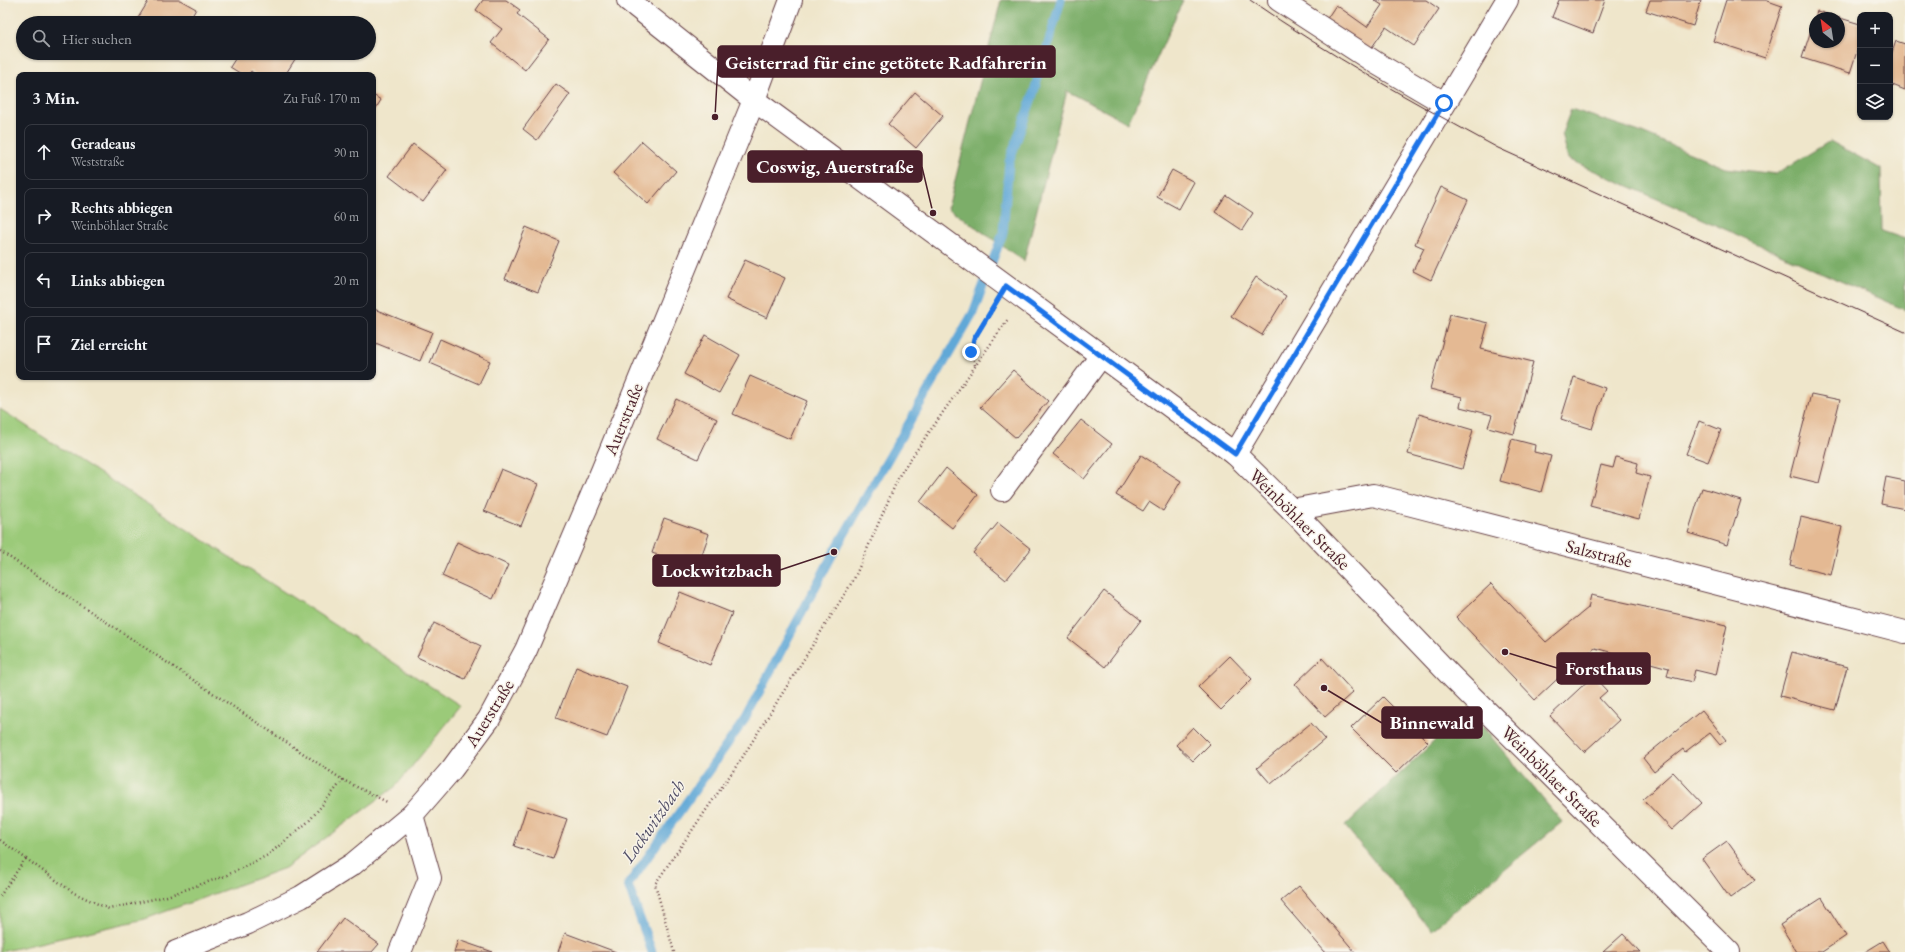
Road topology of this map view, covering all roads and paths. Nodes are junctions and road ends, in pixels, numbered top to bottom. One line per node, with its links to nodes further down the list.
1 (628, 0): 5 (street, Weinböhlaer Straße)
2 (791, 0): 5 (street, Auerstraße)
3 (1279, 0): 6 (street)
4 (1507, 0): 6 (street)
5 (754, 100): 7 (street, Weinböhlaer Straße); 16 (street, Auerstraße)
6 (1444, 103): 10 (street)
7 (1014, 292): 8 (street, Weinböhlaer Straße); 9 (path); 9 (path)
8 (1101, 356): 10 (street, Weinböhlaer Straße); 11 (street)
9 (975, 365): 22 (path)
10 (1235, 454): 12 (street, Weinböhlaer Straße)
11 (1002, 490)
12 (1292, 510): 14 (street, Salzstraße); 23 (street, Weinböhlaer Straße)
13 (0, 551): 15 (path)
14 (1905, 632)
15 (343, 780): 16 (path); 18 (path)
16 (412, 815): 20 (street, Auerstraße); 21 (street)
17 (0, 840): 18 (path)
18 (26, 858): 19 (path)
19 (0, 896)
20 (176, 952)
21 (400, 952)
22 (674, 952)
23 (1729, 952)

